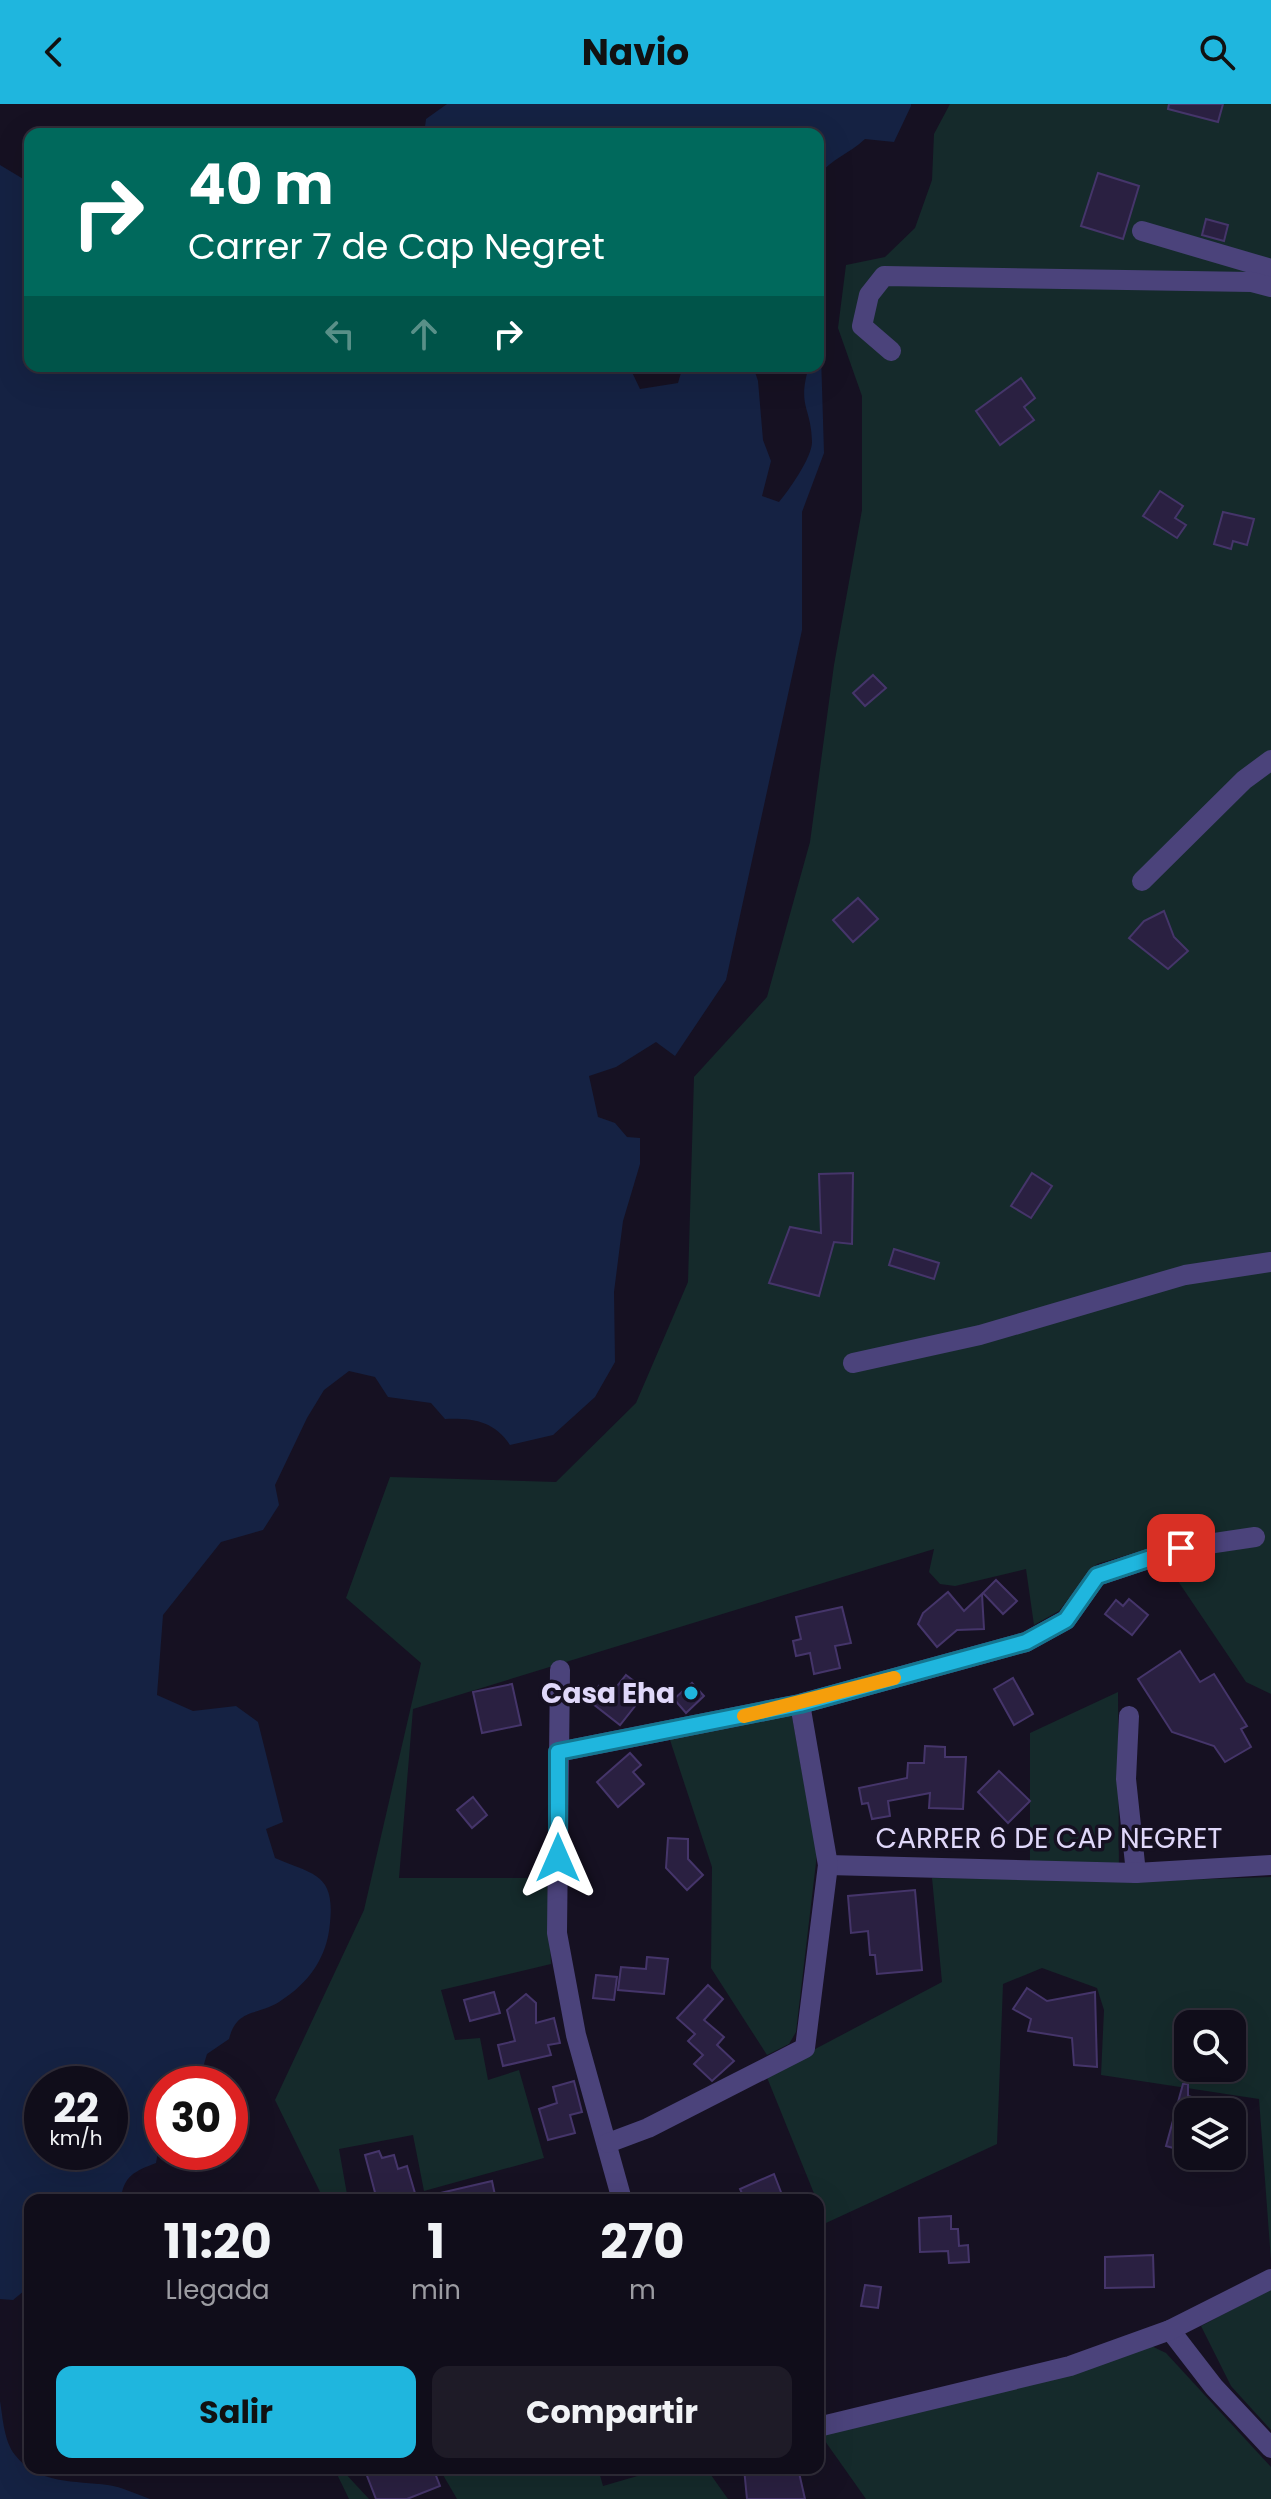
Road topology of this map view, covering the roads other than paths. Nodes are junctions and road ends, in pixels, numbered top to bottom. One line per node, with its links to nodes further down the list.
1 (1142, 231): 2 (street)
2 (1271, 269)
3 (1271, 287): 4 (street)
4 (891, 351)
5 (1271, 760): 6 (street)
6 (1142, 881)
7 (1271, 1262): 8 (street)
8 (853, 1363)
9 (1255, 1537): 11 (street)
10 (560, 1670): 13 (street)
11 (800, 1704): 13 (street); 14 (street)
12 (1129, 1716): 16 (street)
13 (558, 1752): 17 (street)
14 (828, 1865): 16 (street, CARRER 6 DE CAP NEGRET); 17 (street)
15 (1271, 1865): 16 (street, CARRER 6 DE CAP NEGRET)
16 (1136, 1873)
17 (608, 2143): 18 (street)
18 (621, 2194)
19 (1271, 2279): 20 (street)
20 (1170, 2330): 21 (street); 22 (street)
21 (824, 2426)
22 (1271, 2448)

